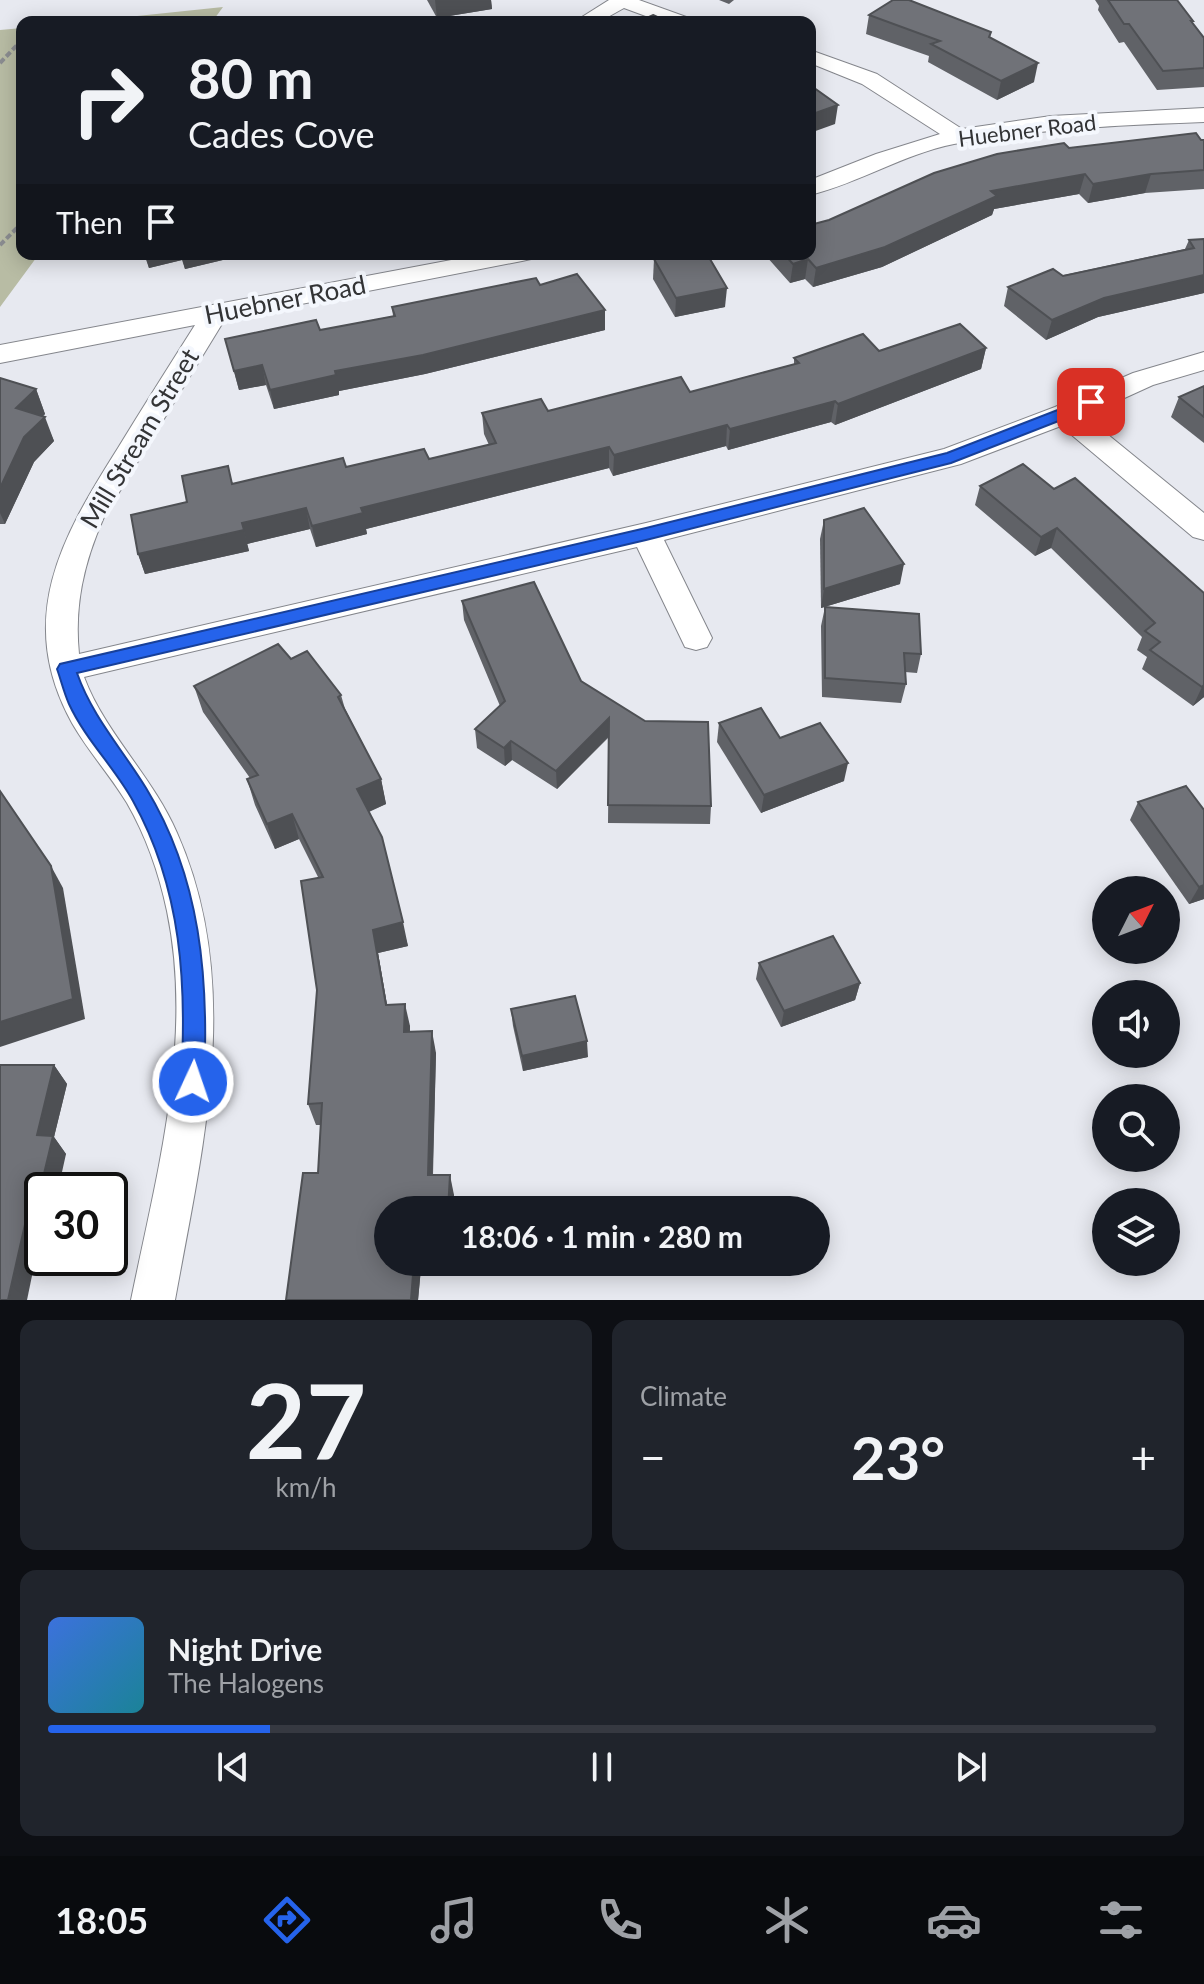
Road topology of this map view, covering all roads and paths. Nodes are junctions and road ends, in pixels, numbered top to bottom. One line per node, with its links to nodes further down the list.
1 (621, 0): 2 (street); 3 (street)
2 (594, 16)
3 (665, 16)
4 (16, 46): 6 (path)
5 (816, 58): 8 (street)
6 (0, 63)
7 (1204, 115): 8 (street, Huebner Road)
8 (959, 137): 9 (street, Huebner Road)
9 (816, 186)
10 (16, 229): 11 (path)
11 (0, 245)
12 (490, 260): 13 (street, Huebner Road)
13 (216, 312): 14 (street, Huebner Road); 20 (street, Mill Stream Street)
14 (0, 354)
15 (1204, 361): 16 (street)
16 (1065, 414): 17 (street); 18 (street)
17 (1204, 529)
18 (646, 534): 19 (street); 20 (street)
19 (696, 638)
20 (66, 669): 21 (street, Mill Stream Street)
21 (153, 1300)

